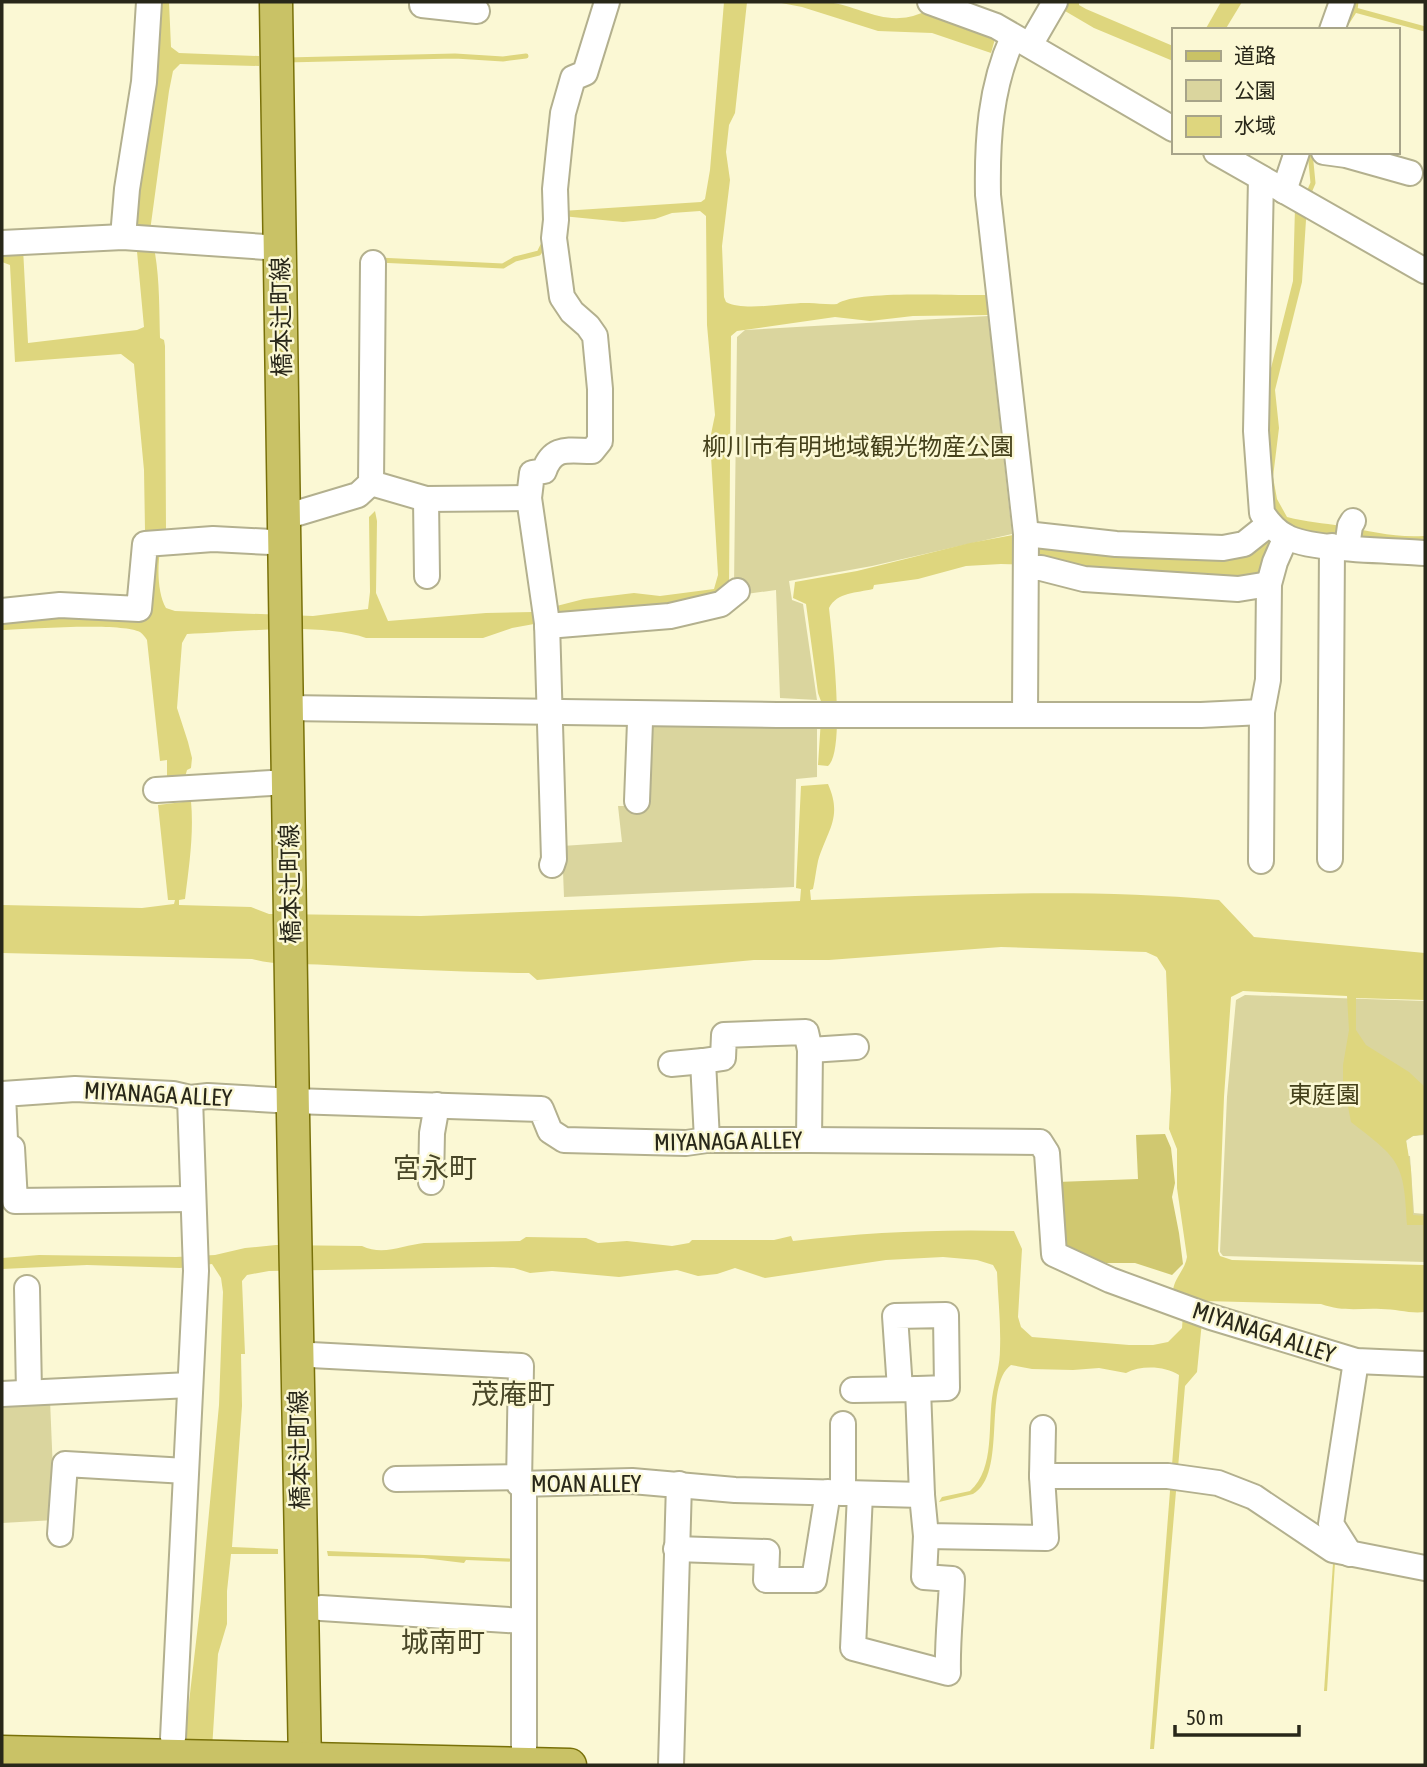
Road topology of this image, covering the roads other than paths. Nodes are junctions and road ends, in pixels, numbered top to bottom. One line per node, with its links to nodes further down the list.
1 (149, 2): 18 (street)
2 (276, 2): 20 (main road, 橋本辻町線)
3 (422, 2): 8 (street)
4 (607, 2): 24 (street)
5 (930, 2): 10 (street)
6 (1055, 2): 10 (street)
7 (1342, 2): 9 (street)
8 (477, 11)
9 (1333, 28)
10 (1021, 41): 11 (street); 28 (street)
11 (1172, 128)
12 (1219, 154): 16 (street)
13 (1297, 154): 17 (street)
14 (1339, 154): 15 (street)
15 (1410, 173)
16 (1261, 178): 17 (street); 27 (street)
17 (1299, 199): 22 (street)
18 (137, 238): 19 (street); 20 (street)
19 (2, 243)
20 (280, 248): 38 (main road, 橋本辻町線)
21 (373, 263): 23 (street)
22 (1425, 271)
23 (371, 483): 25 (street); 26 (street)
24 (529, 498): 25 (street); 37 (street)
25 (426, 499): 33 (street)
26 (298, 513)
27 (1277, 531): 28 (street); 29 (street); 34 (street)
28 (1026, 534): 32 (street)
29 (1346, 537): 31 (street); 46 (street)
30 (271, 542): 36 (street)
31 (1425, 553)
32 (1027, 568): 34 (street); 41 (street)
33 (427, 576)
34 (1269, 584): 40 (street)
35 (737, 591): 37 (street)
36 (2, 611)
37 (546, 619): 39 (street)
38 (287, 708): 39 (street); 43 (main road, 橋本辻町線)
39 (549, 711): 41 (street); 48 (street)
40 (1262, 712): 41 (street); 47 (street)
41 (1025, 714)
42 (640, 722): 45 (street)
43 (288, 782): 44 (street); 55 (main road, 橋本辻町線)
44 (156, 790)
45 (637, 801)
46 (1330, 859)
47 (1261, 861)
48 (552, 865)
49 (856, 1047): 50 (street)
50 (810, 1051): 51 (street); 58 (street)
51 (703, 1061): 52 (street); 57 (street)
52 (671, 1065)
53 (2, 1094): 54 (street, MIYANAGA ALLEY); 59 (street, MIYANAGA ALLEY)
54 (190, 1098): 55 (street, MIYANAGA ALLEY); 61 (street)
55 (293, 1101): 56 (street, MIYANAGA ALLEY); 88 (main road, 橋本辻町線)
56 (437, 1105): 57 (street, MIYANAGA ALLEY); 60 (street)
57 (707, 1140): 58 (street, MIYANAGA ALLEY)
58 (809, 1140): 64 (street, MIYANAGA ALLEY)
59 (3, 1156): 61 (street, MIYANAGA ALLEY)
60 (431, 1182)
61 (193, 1199): 66 (street)
62 (27, 1288): 68 (street)
63 (311, 1355): 75 (street, MOAN ALLEY)
64 (1356, 1361): 65 (street, MIYANAGA ALLEY); 82 (street)
65 (1425, 1364)
66 (190, 1385): 68 (street); 72 (street)
67 (853, 1390): 78 (street)
68 (29, 1392): 69 (street)
69 (2, 1394)
70 (843, 1424): 77 (street)
71 (1043, 1428): 73 (street)
72 (186, 1471): 79 (street); 86 (street)
73 (1042, 1476): 80 (street); 82 (street)
74 (396, 1479): 75 (street)
75 (522, 1481): 76 (street, MOAN ALLEY); 85 (street)
76 (679, 1484): 77 (street, MOAN ALLEY); 81 (street)
77 (844, 1493): 78 (street, MOAN ALLEY); 80 (street); 81 (street)
78 (922, 1495): 80 (street)
79 (60, 1534)
80 (926, 1536)
81 (676, 1549): 91 (street)
82 (1350, 1553): 83 (street)
83 (1425, 1568)
84 (321, 1608): 85 (street)
85 (524, 1621): 89 (street)
86 (178, 1747): 87 (main road); 88 (main road)
87 (2, 1752)
88 (305, 1762): 89 (main road)
89 (524, 1765): 90 (main road)
90 (570, 1765)
91 (671, 1765)

